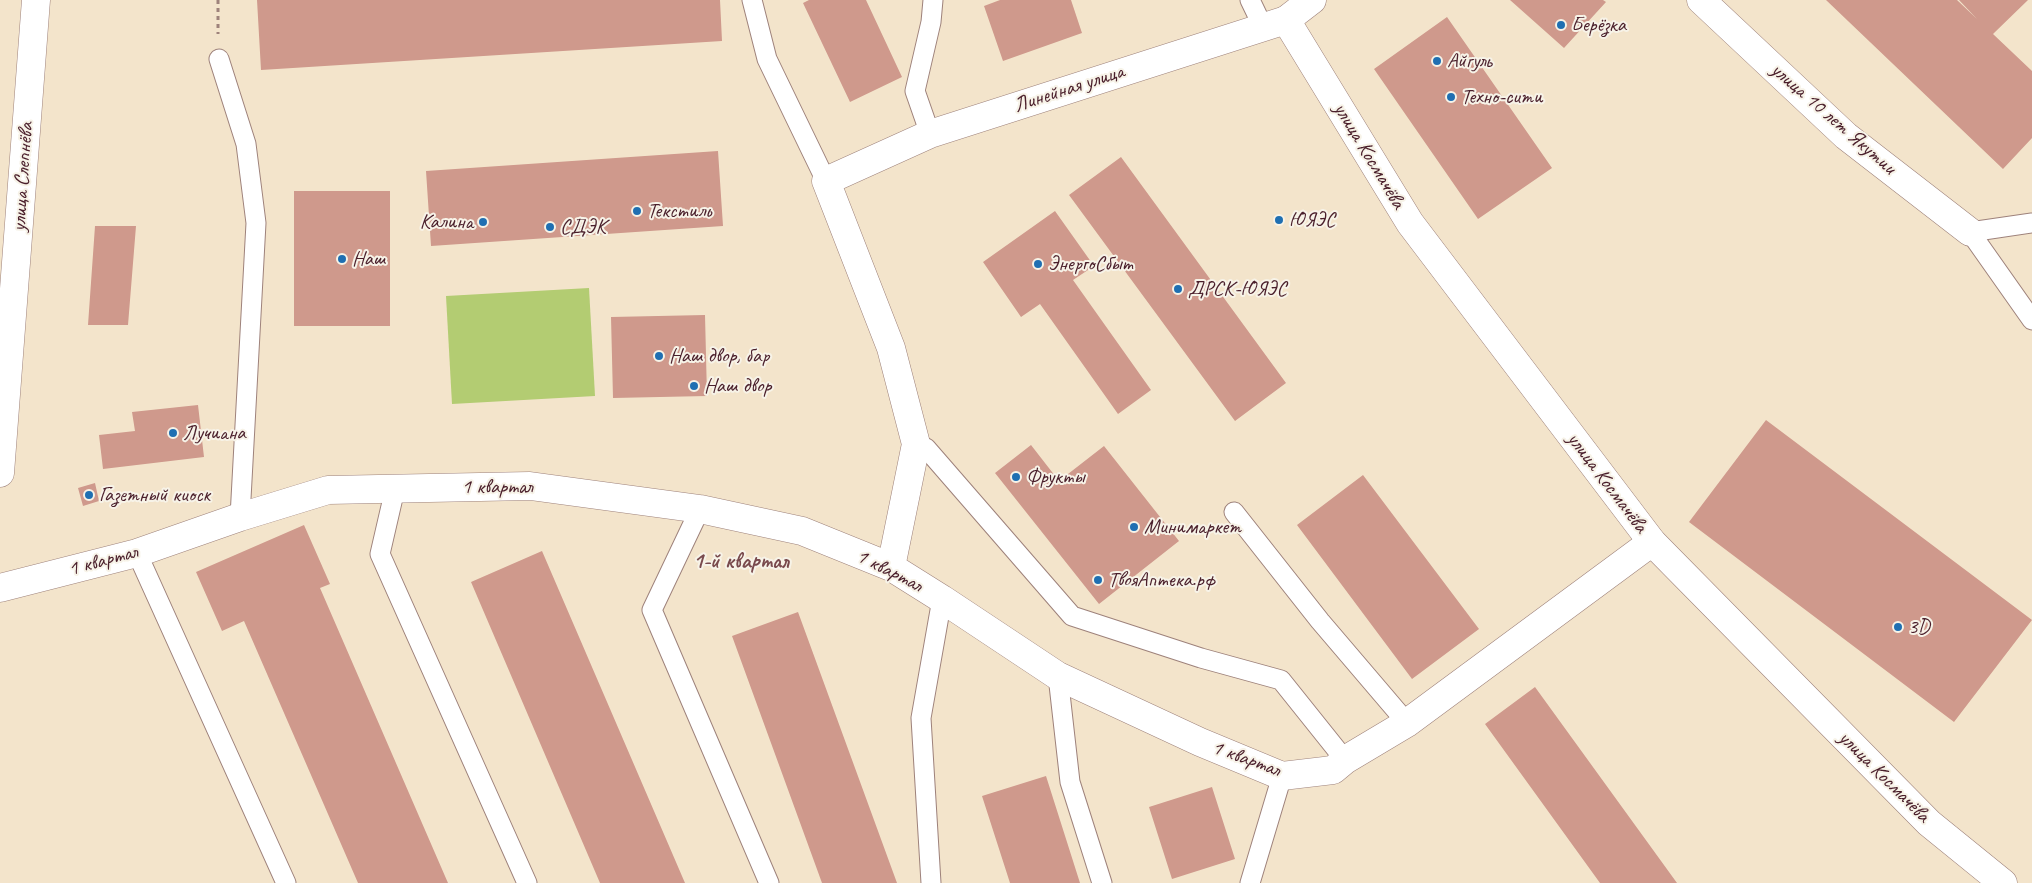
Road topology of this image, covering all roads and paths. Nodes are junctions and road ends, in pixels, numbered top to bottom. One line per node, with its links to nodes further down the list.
1 (36, 0): 16 (street, улица Слепнёва)
2 (218, 0): 9 (path)
3 (752, 0): 11 (lane)
4 (933, 0): 10 (lane)
5 (1250, 0): 8 (lane)
6 (1312, 0): 8 (street, Линейная улица)
7 (1702, 0): 13 (street, улица 10 лет Якутии)
8 (1275, 23): 10 (street, Линейная улица); 21 (street, улица Космачёва)
9 (219, 59): 20 (lane)
10 (930, 134): 11 (street, Линейная улица)
11 (826, 181): 15 (street)
12 (2032, 223): 13 (lane)
13 (1970, 232): 14 (lane)
14 (2032, 320)
15 (916, 444): 23 (street); 28 (lane)
16 (0, 473)
17 (395, 488): 18 (street, 1 квартал); 20 (street, 1 квартал); 31 (lane)
18 (700, 509): 23 (street, 1 квартал); 32 (lane)
19 (1234, 512): 27 (lane)
20 (240, 517): 22 (street, 1 квартал)
21 (1652, 542): 27 (street, 1 квартал); 36 (street, улица Космачёва)
22 (137, 553): 24 (street, 1 квартал); 30 (lane)
23 (891, 567): 25 (street, 1 квартал)
24 (0, 588)
25 (942, 599): 26 (street, 1 квартал); 33 (lane)
26 (1058, 676): 29 (street, 1 квартал); 34 (lane)
27 (1407, 723): 28 (street, 1 квартал)
28 (1345, 760): 29 (street, 1 квартал)
29 (1282, 776): 35 (lane)
30 (286, 883)
31 (527, 883)
32 (769, 883)
33 (931, 883)
34 (1102, 883)
35 (1250, 883)
36 (2003, 883)

